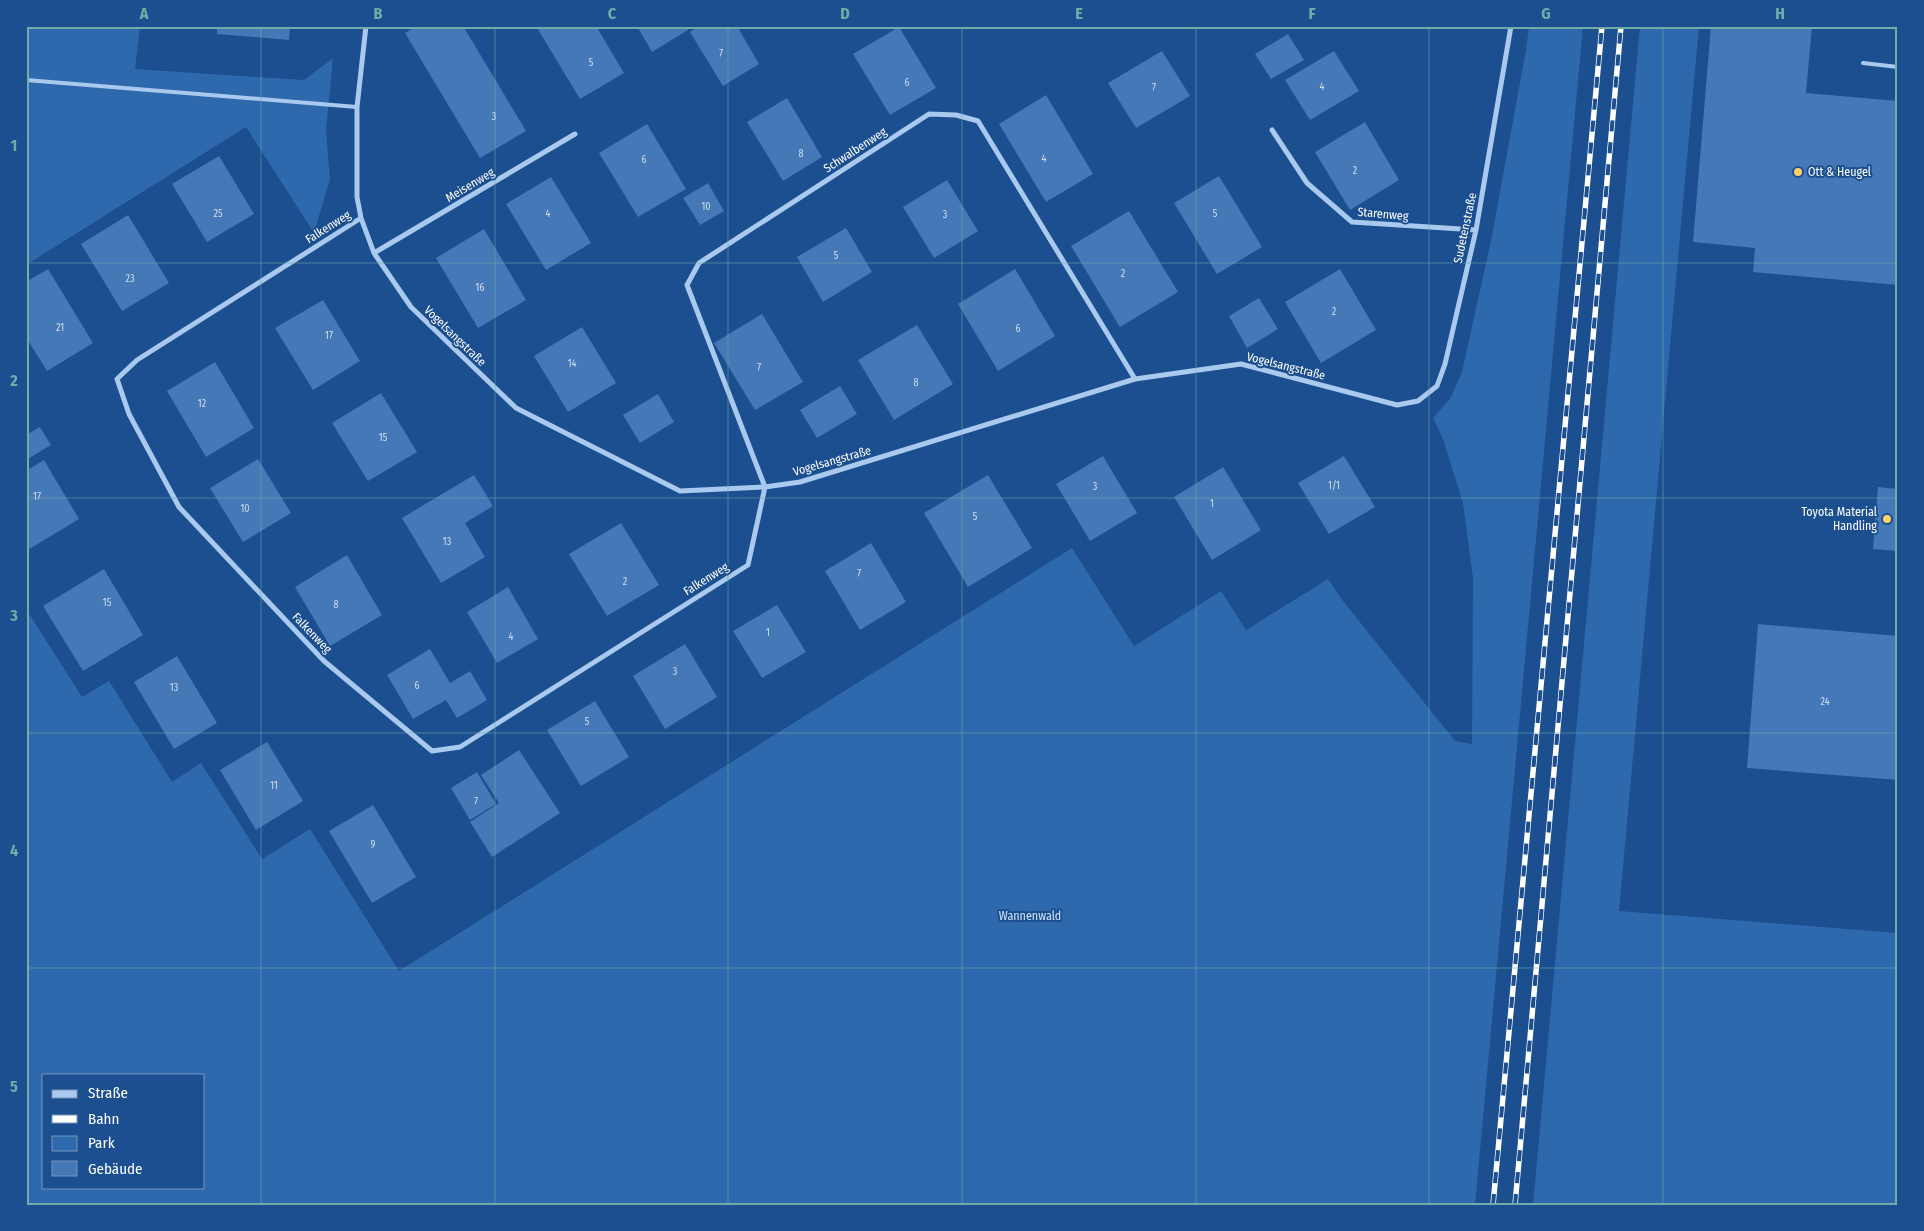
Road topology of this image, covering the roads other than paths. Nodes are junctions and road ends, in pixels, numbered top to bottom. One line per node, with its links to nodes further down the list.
1 (366, 26): 6 (street, Vogelsangstraße)
2 (1511, 26): 10 (street, Sudetenstraße)
3 (1863, 63): 4 (lane)
4 (1898, 67)
5 (26, 80): 6 (lane)
6 (357, 107): 9 (street, Vogelsangstraße)
7 (1272, 130): 10 (street, Starenweg)
8 (575, 134): 11 (street, Meisenweg)
9 (361, 218): 11 (street, Vogelsangstraße); 14 (street, Falkenweg)
10 (1476, 230): 13 (street, Sudetenstraße)
11 (374, 252): 14 (street, Vogelsangstraße)
12 (1135, 379): 13 (street, Vogelsangstraße); 14 (street, Vogelsangstraße); 14 (street, Schwalbenweg)
13 (1396, 405)
14 (765, 487)

